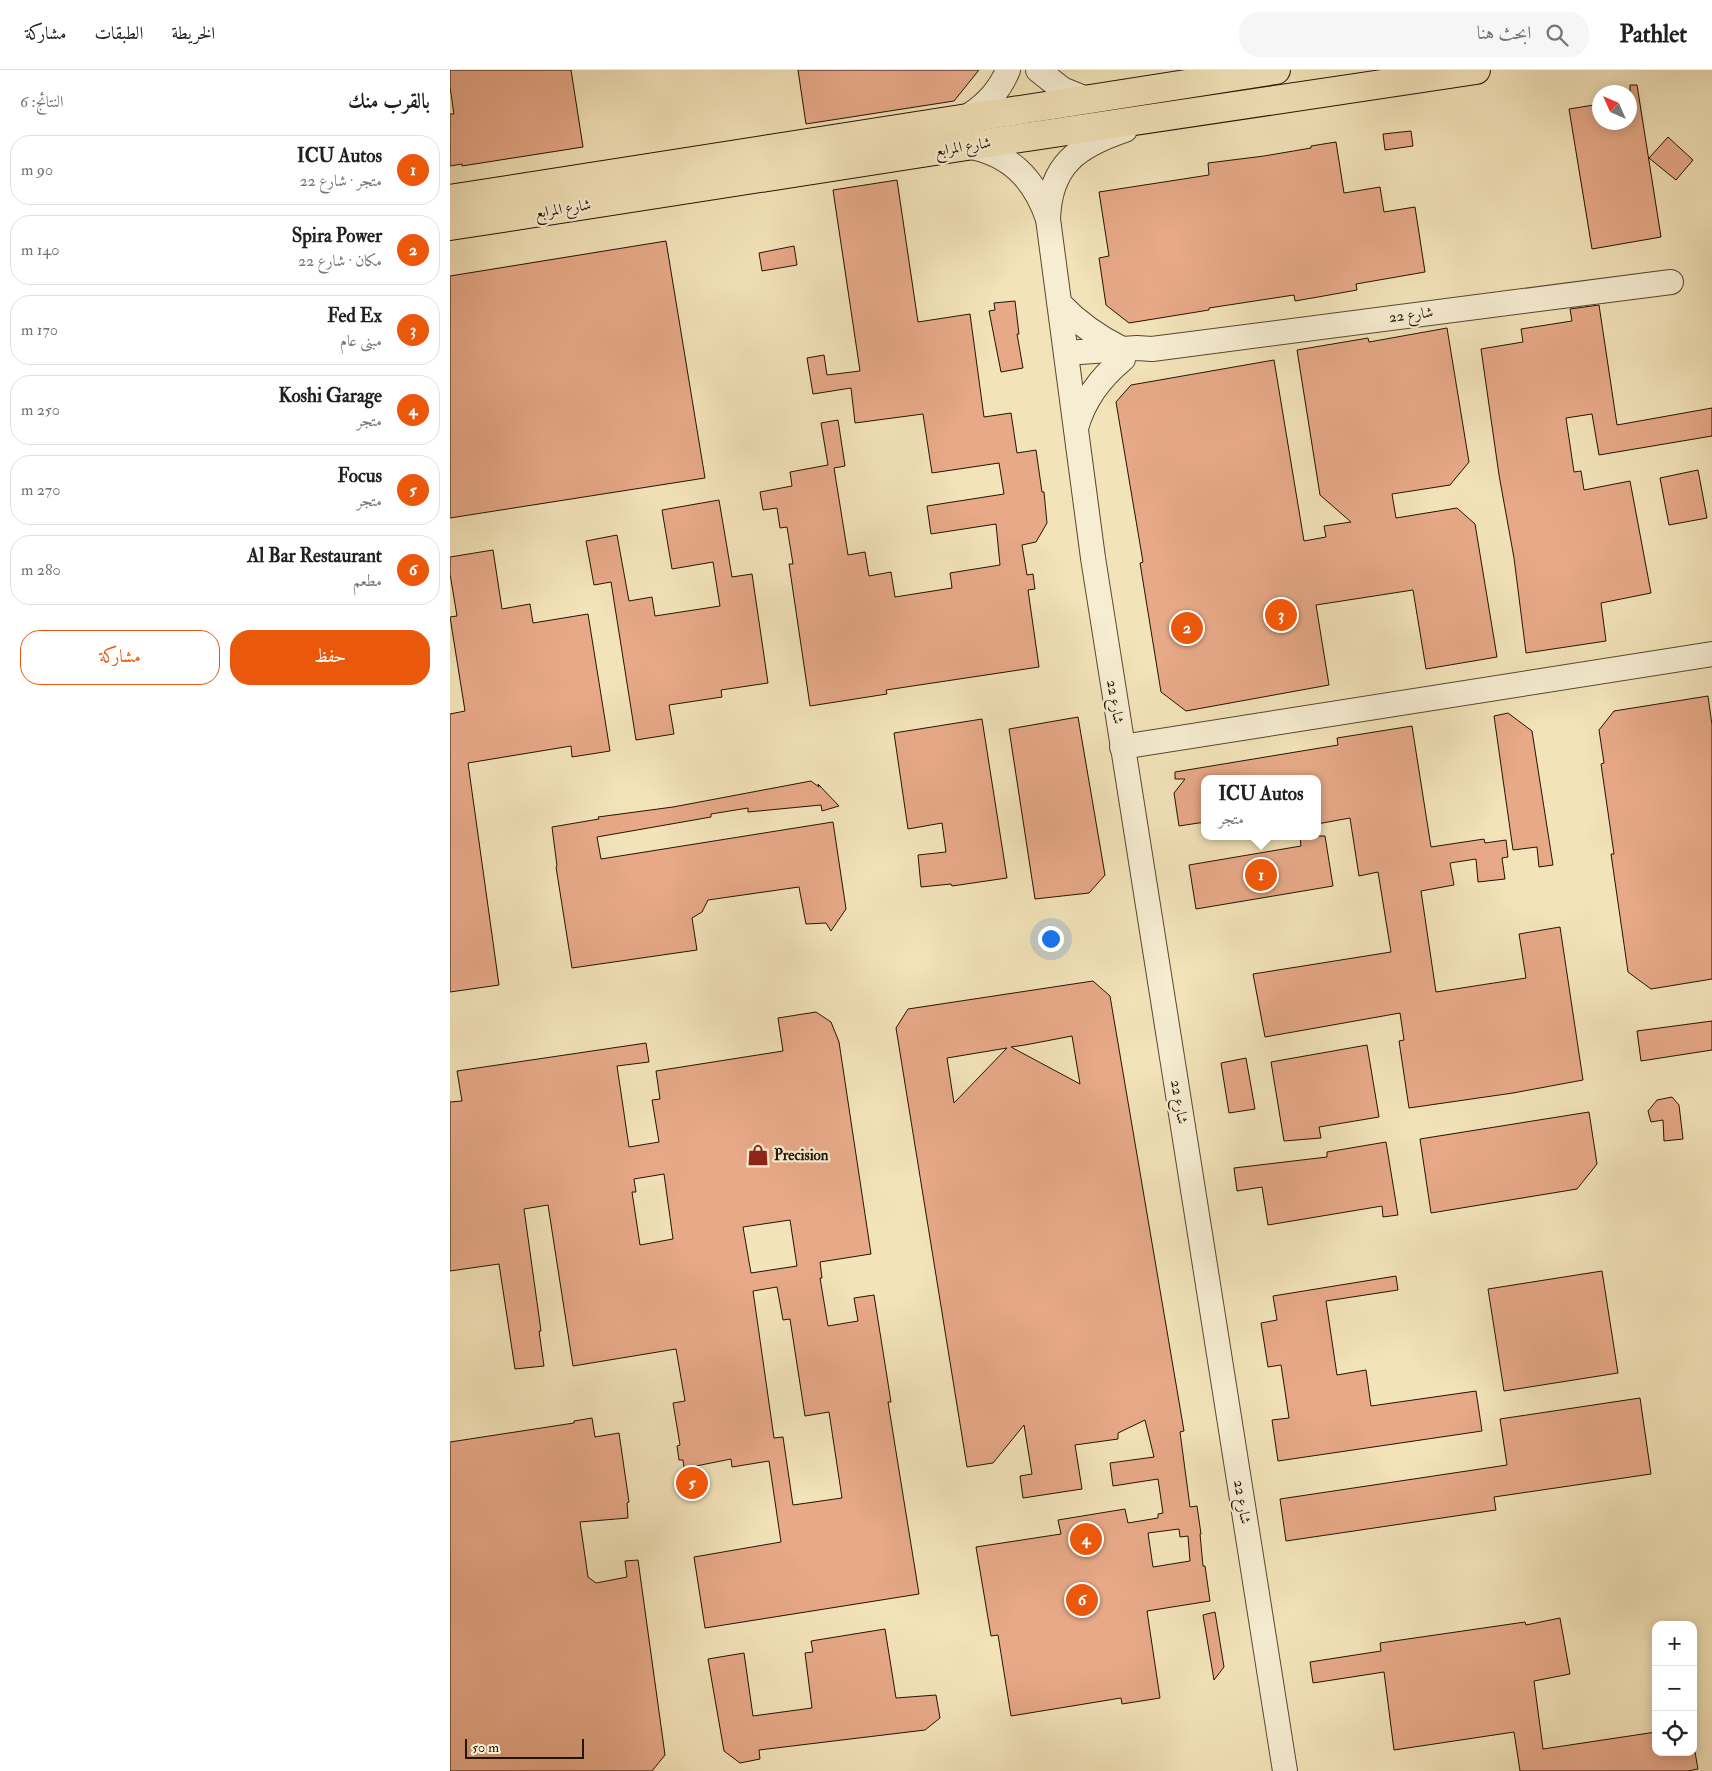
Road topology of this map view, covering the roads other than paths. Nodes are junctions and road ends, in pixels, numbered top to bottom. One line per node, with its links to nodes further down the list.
1 (1008, 70): 7 (street)
2 (1038, 70): 5 (street)
3 (1276, 70): 5 (main road, شارع المرابع)
4 (1476, 70): 6 (main road, شارع المرابع)
5 (1089, 100): 7 (main road, شارع المرابع)
6 (1165, 117): 8 (main road, شارع المرابع); 10 (street, شارع 22)
7 (961, 120): 9 (main road, شارع المرابع)
8 (968, 146): 10 (street, شارع 22); 11 (main road, شارع المرابع)
9 (450, 200)
10 (1048, 219): 13 (street, شارع 22)
11 (450, 226)
12 (1671, 282): 14 (street, شارع 22)
13 (1060, 304): 14 (street, شارع 22); 15 (street, شارع 22)
14 (1122, 354): 15 (street, شارع 22); 16 (street, شارع 22)
15 (1066, 360): 16 (street, شارع 22)
16 (1075, 432): 18 (street, شارع 22)
17 (1712, 654): 18 (street)
18 (1122, 747): 19 (street, شارع 22)
19 (1285, 1771)

